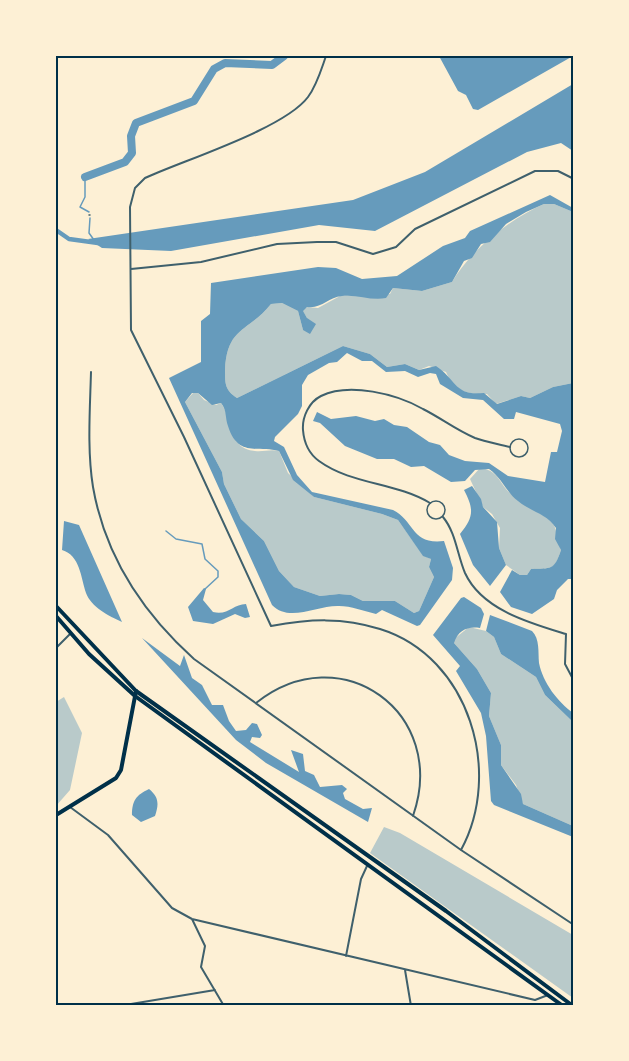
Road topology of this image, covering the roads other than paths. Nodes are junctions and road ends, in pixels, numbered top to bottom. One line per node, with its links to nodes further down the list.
1 (115, 56): 2 (main road)
2 (121, 56)
3 (326, 56): 5 (street)
4 (573, 179): 5 (street)
5 (131, 269): 21 (street)
6 (91, 372): 17 (street)
7 (510, 447): 7 (lane); 8 (street)
8 (430, 503): 9 (lane); 9 (lane)
9 (443, 517): 14 (street)
10 (56, 606): 15 (main road)
11 (56, 616): 12 (main road)
12 (71, 633): 13 (street); 16 (main road)
13 (56, 648)
14 (573, 681)
15 (136, 691): 16 (main road); 33 (main road)
16 (135, 696): 18 (main road); 22 (main road)
17 (255, 703): 20 (street); 20 (street)
18 (70, 807): 19 (main road); 23 (street)
19 (56, 815)
20 (413, 816): 21 (street)
21 (461, 850): 24 (street)
22 (368, 864): 25 (street); 28 (main road)
23 (192, 919): 25 (street); 27 (street)
24 (573, 925)
25 (346, 956): 26 (street)
26 (405, 970): 28 (street); 31 (street)
27 (215, 990): 29 (street); 30 (street)
28 (548, 995): 32 (main road)
29 (119, 1005)
30 (224, 1005)
31 (411, 1005)
32 (563, 1005)
33 (573, 1005)

